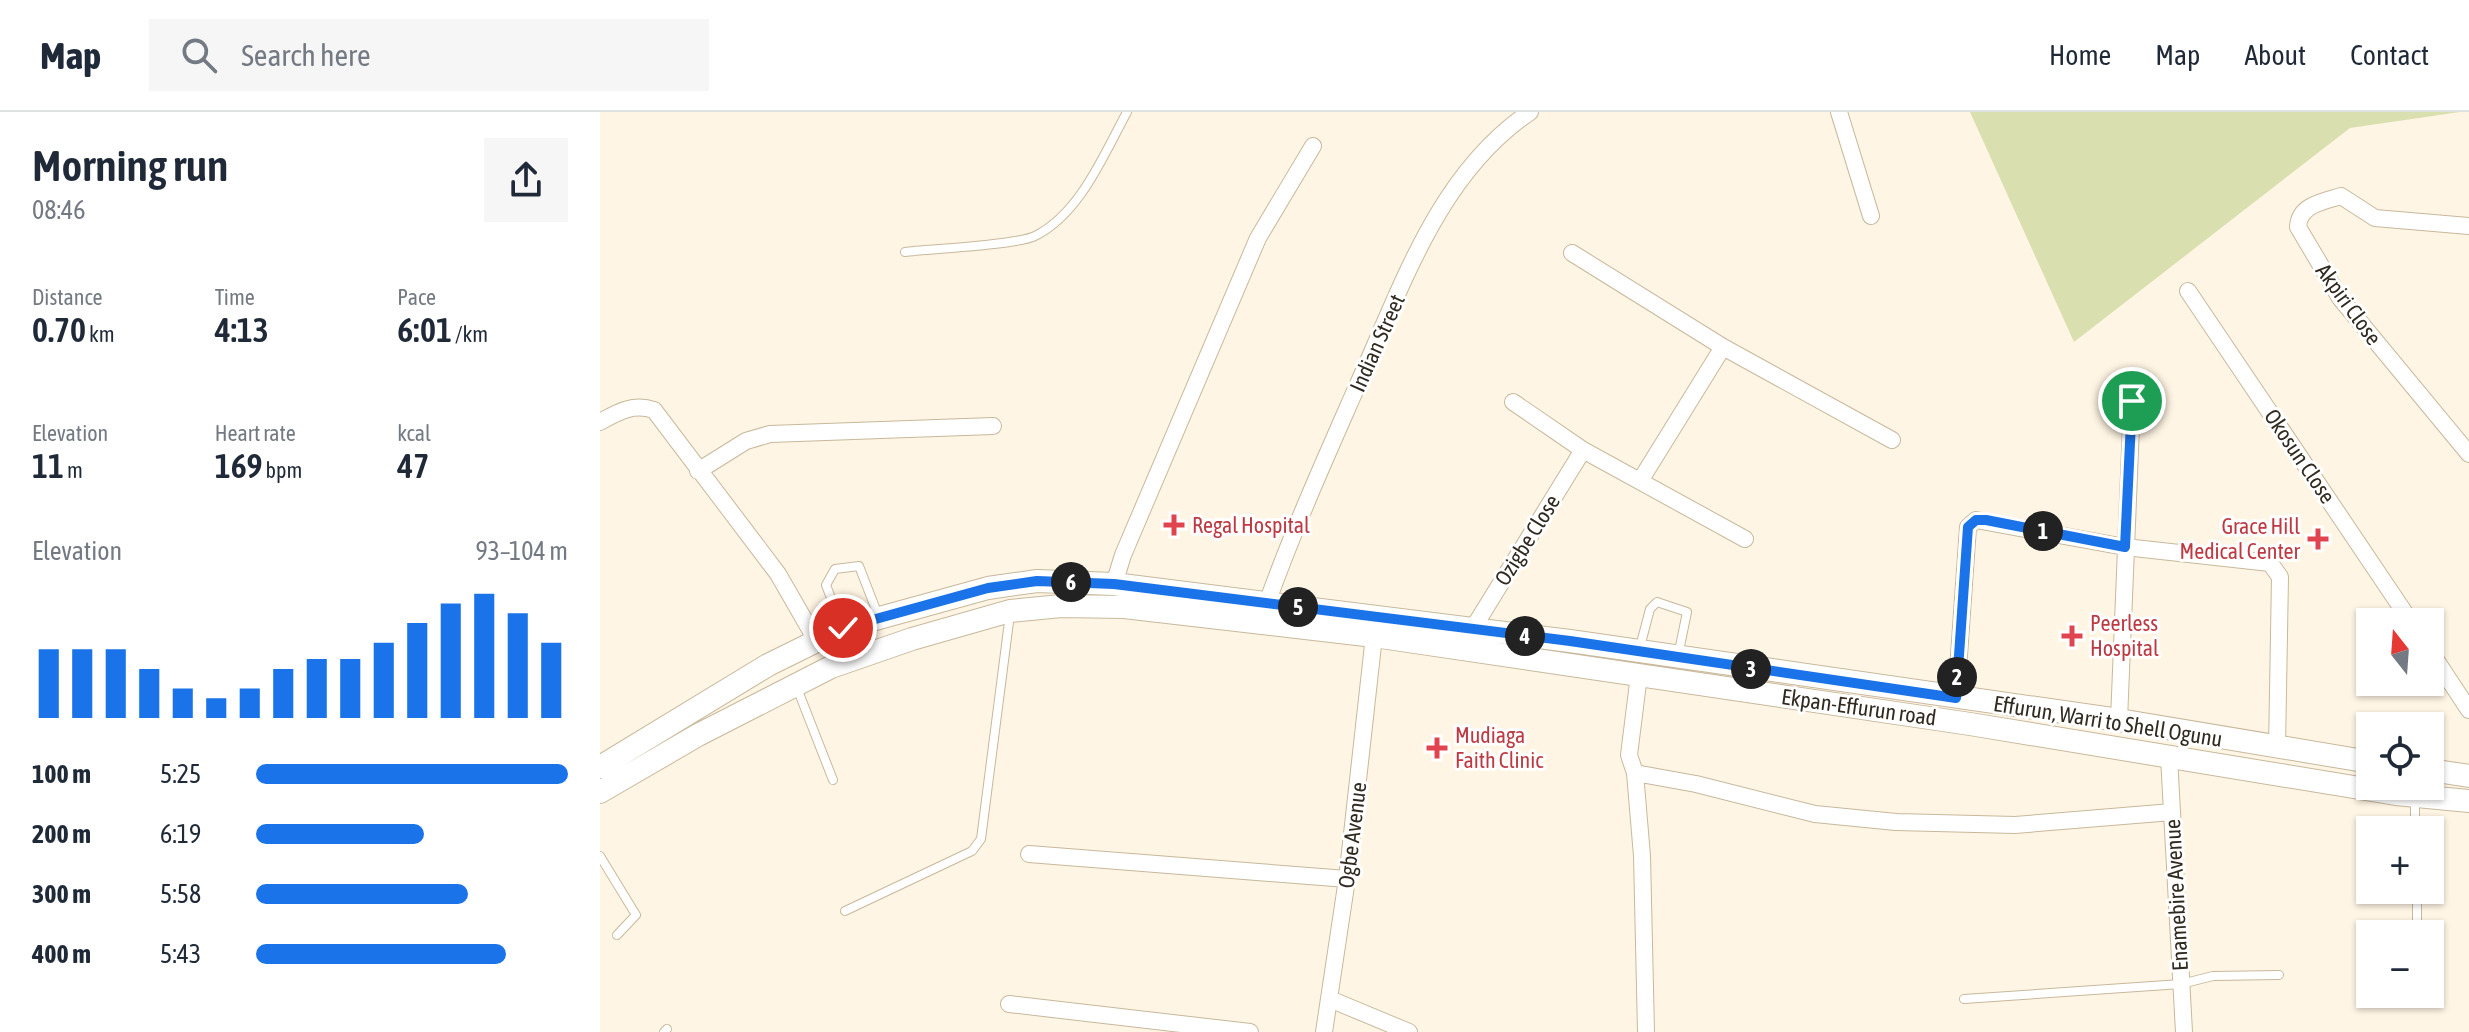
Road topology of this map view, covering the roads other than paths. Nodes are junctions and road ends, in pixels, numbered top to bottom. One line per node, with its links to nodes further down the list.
1 (1127, 112): 7 (lane)
2 (1530, 112): 23 (street, Indian Street)
3 (1839, 112): 5 (street)
4 (1313, 146): 22 (street)
5 (1871, 216)
6 (2469, 226): 17 (street, Akpiri Close)
7 (905, 252)
8 (1572, 253): 10 (street)
9 (2188, 291): 24 (street, Okosun Close)
10 (1723, 347): 15 (street); 19 (street)
11 (2132, 401): 21 (street)
12 (1513, 402): 16 (street)
13 (600, 422): 18 (street)
14 (993, 426): 18 (street)
15 (1892, 440)
16 (1583, 450): 19 (street); 28 (street, Ozigbe Close)
17 (2469, 454)
18 (698, 471): 30 (street)
19 (1640, 481): 20 (street)
20 (1745, 539)
21 (2125, 547): 36 (street); 38 (street); 39 (street)
22 (1114, 584): 23 (main road, Effurun, Warri to Shell Ogunu); 26 (main road, Effurun, Warri to Shell Ogunu)
23 (1267, 603): 28 (main road, Effurun, Warri to Shell Ogunu)
24 (2402, 608)
25 (1010, 611): 29 (main road, Ekpan-Effurun road); 35 (main road, Ekpan-Effurun road); 55 (lane)
26 (878, 616): 27 (main road, Effurun, Warri to Shell Ogunu); 27 (lane)
27 (843, 628): 30 (main road, Effurun, Warri to Shell Ogunu)
28 (1472, 630): 31 (main road, Effurun, Warri to Shell Ogunu)
29 (1374, 636): 34 (main road, Ekpan-Effurun road); 54 (street, Ogbe Avenue)
30 (816, 640): 42 (main road, Effurun, Warri to Shell Ogunu)
31 (1639, 652): 32 (main road, Effurun, Warri to Shell Ogunu); 32 (lane)
32 (1678, 658): 36 (main road, Effurun, Warri to Shell Ogunu)
33 (2444, 672): 37 (street)
34 (1639, 675): 40 (main road, Ekpan-Effurun road); 44 (street)
35 (795, 683): 46 (lane); 48 (main road, Ekpan-Effurun road)
36 (1956, 698): 38 (main road, Effurun, Warri to Shell Ogunu)
37 (2469, 710)
38 (2119, 720): 39 (main road, Effurun, Warri to Shell Ogunu)
39 (2277, 748): 41 (main road, Effurun, Warri to Shell Ogunu)
40 (2169, 757): 47 (main road, Ekpan-Effurun road); 51 (street, Enamebire Avenue)
41 (2356, 760)
42 (600, 767)
43 (2444, 772): 45 (main road)
44 (1635, 773): 51 (street); 65 (street)
45 (2469, 776)
46 (833, 780)
47 (2356, 787)
48 (600, 792)
49 (2444, 799): 50 (main road, Ekpan-Effurun road)
50 (2469, 801)
51 (2172, 812): 58 (street, Enamebire Avenue)
52 (1029, 854): 54 (street)
53 (600, 856): 56 (lane)
54 (1347, 879): 60 (street, Ogbe Avenue)
55 (845, 911)
56 (617, 935)
57 (2279, 975): 58 (lane)
58 (2181, 984): 59 (lane); 66 (street, Enamebire Avenue)
59 (1964, 999)
60 (1332, 1000): 63 (street, Ogbe Avenue); 64 (street)
61 (1009, 1004): 62 (street)
62 (1250, 1032)
63 (1324, 1032)
64 (1409, 1032)
65 (1646, 1032)
66 (2184, 1032)

